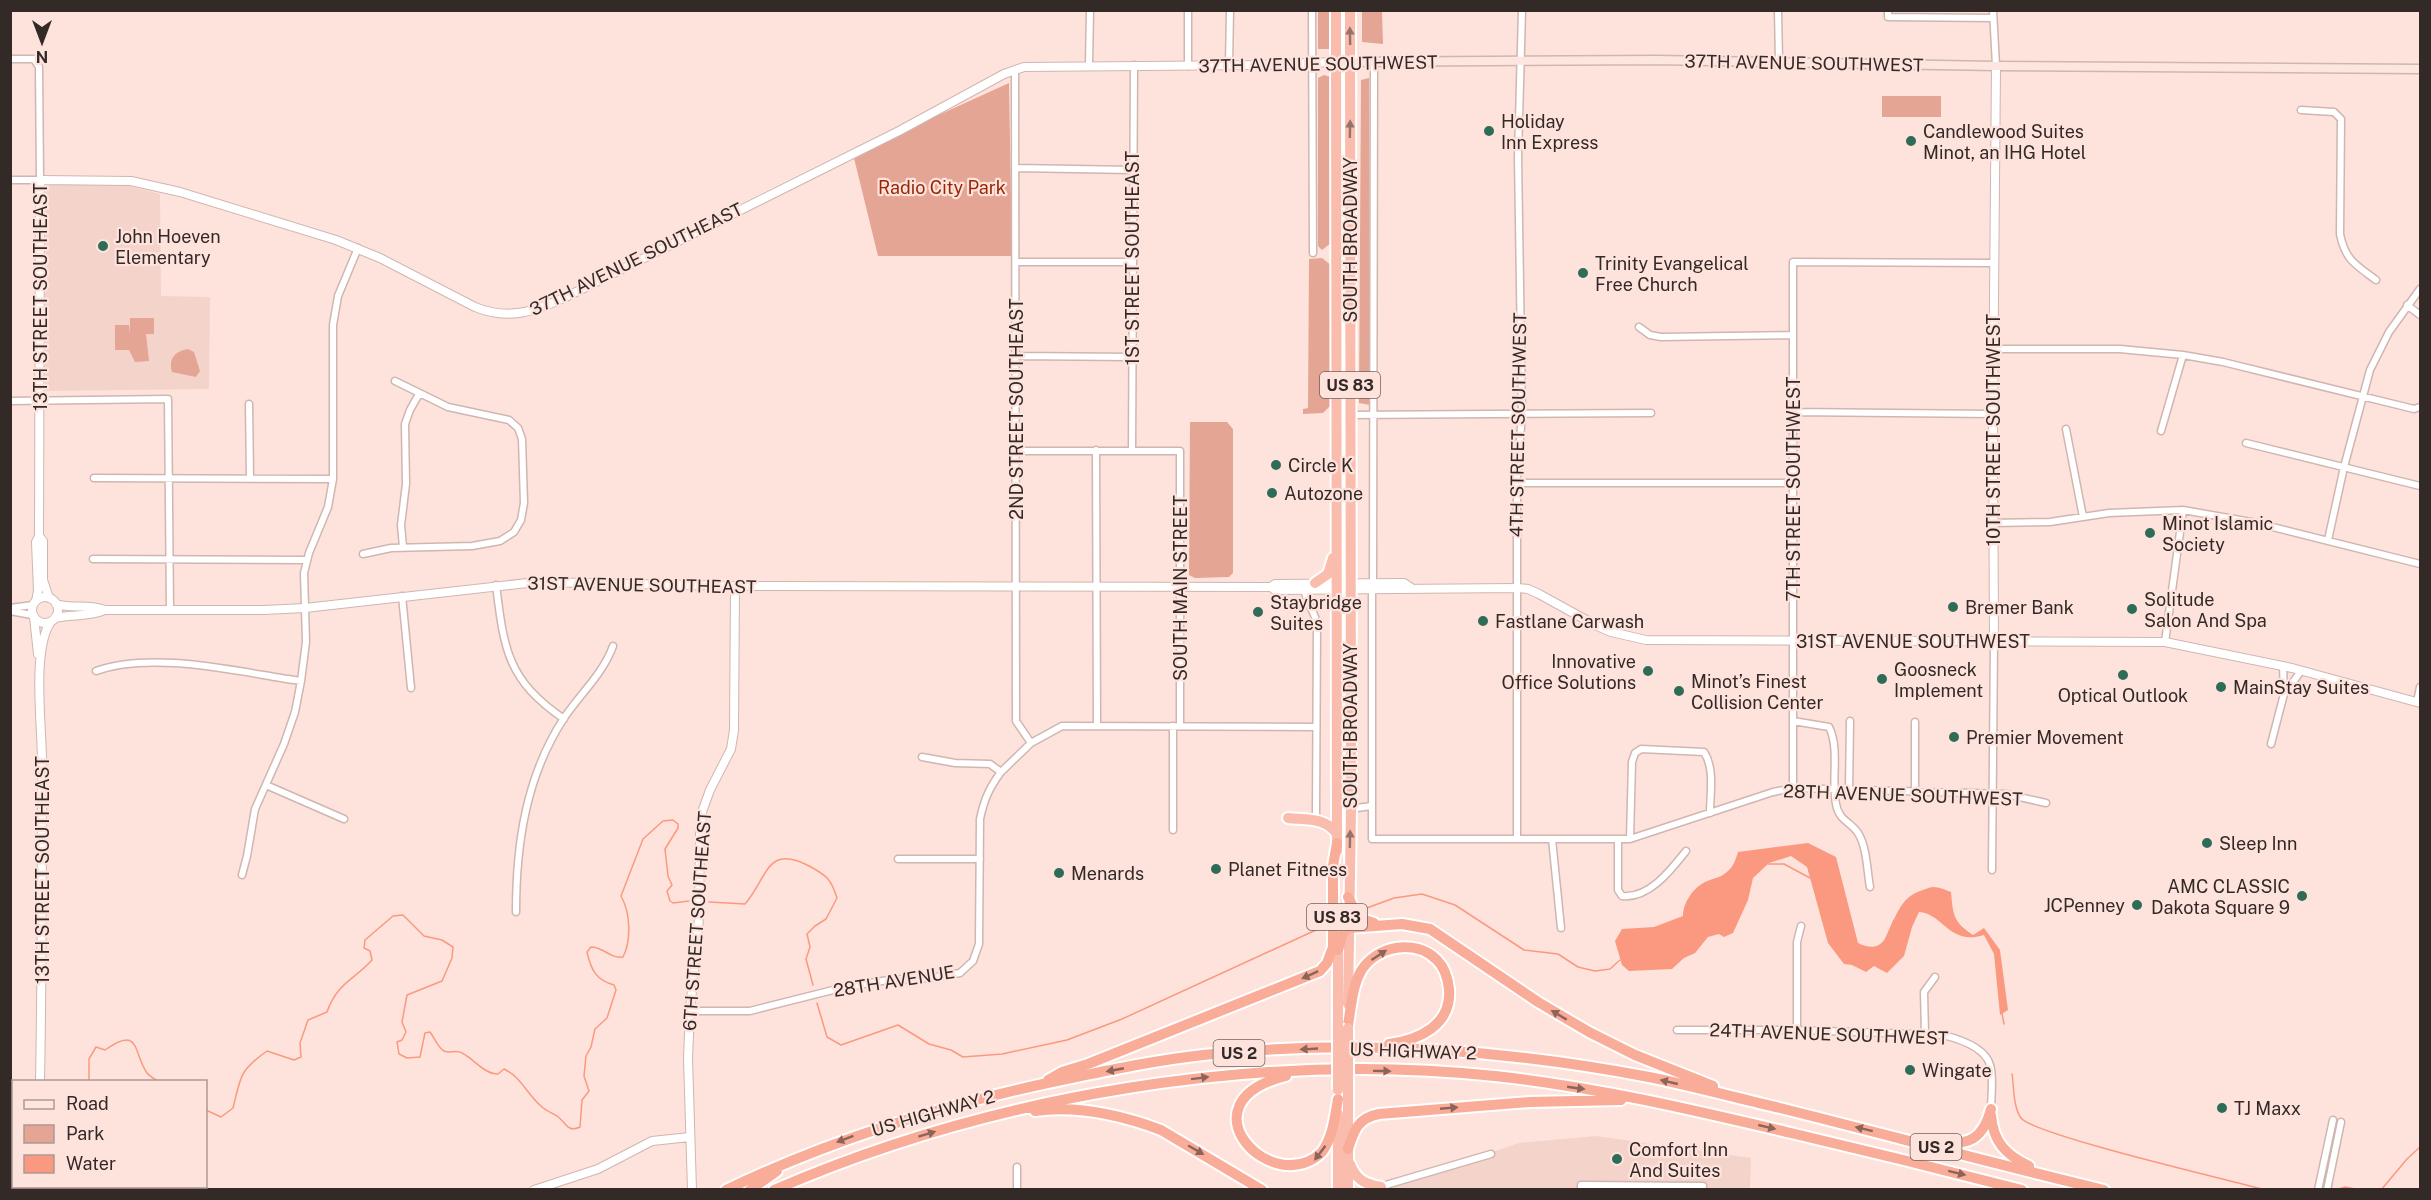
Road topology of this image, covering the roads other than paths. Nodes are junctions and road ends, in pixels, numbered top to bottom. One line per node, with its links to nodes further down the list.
1 (1090, 10): 20 (street)
2 (1188, 10): 23 (street)
3 (1230, 10): 22 (street)
4 (1312, 10): 18 (street)
5 (1336, 10): 15 (highway, SOUTH BROADWAY / US 83)
6 (1350, 10): 16 (highway, SOUTH BROADWAY / US 83, one-way to 6)
7 (1522, 10): 14 (street, 4TH STREET SOUTHWEST)
8 (1778, 10): 19 (street)
9 (1888, 10): 11 (street)
10 (1993, 10): 12 (street)
11 (1955, 14): 12 (street)
12 (1993, 18): 24 (street)
13 (10, 59): 31 (street, 13TH STREET SOUTHEAST)
14 (1521, 61): 17 (main road, 37TH AVENUE SOUTHWEST); 19 (main road, 37TH AVENUE SOUTHWEST); 60 (street, 4TH STREET SOUTHWEST)
15 (1335, 62): 16 (main road, 37TH AVENUE SOUTHWEST); 18 (street, 37TH AVENUE SOUTHWEST); 34 (highway, SOUTH BROADWAY / US 83)
16 (1351, 62): 17 (main road, 37TH AVENUE SOUTHWEST); 46 (highway, SOUTH BROADWAY / US 83, one-way to 16)
17 (1374, 62): 58 (street)
18 (1312, 63): 22 (street, 37TH AVENUE SOUTHWEST); 33 (street)
19 (1779, 63): 24 (main road, 37TH AVENUE SOUTHWEST)
20 (1089, 64): 21 (street, 37TH AVENUE SOUTHEAST); 26 (street, 37TH AVENUE SOUTHEAST)
21 (1134, 65): 23 (street, 37TH AVENUE SOUTHEAST); 29 (street, 1ST STREET SOUTHEAST)
22 (1230, 65): 23 (street, 37TH AVENUE SOUTHWEST)
23 (1188, 66)
24 (1996, 66): 25 (main road, 37TH AVENUE SOUTHWEST); 37 (street, 10TH STREET SOUTHWEST)
25 (2421, 69)
26 (1015, 70): 28 (street, 2ND STREET SOUTHEAST); 32 (street, 37TH AVENUE SOUTHEAST)
27 (2301, 110): 38 (street)
28 (1016, 168): 29 (street); 35 (street, 2ND STREET SOUTHEAST)
29 (1132, 170): 36 (street, 1ST STREET SOUTHEAST)
30 (10, 180): 31 (street)
31 (40, 180): 32 (street, 37TH AVENUE SOUTHEAST); 54 (street, 13TH STREET SOUTHEAST)
32 (358, 248): 74 (street)
33 (1313, 253)
34 (1336, 254): 41 (highway, SOUTH BROADWAY / US 83); 46 (highway)
35 (1016, 262): 36 (street); 48 (street, 2ND STREET SOUTHEAST)
36 (1132, 262): 49 (street, 1ST STREET SOUTHEAST)
37 (1993, 263): 44 (street, 7TH STREET SOUTHWEST); 45 (street, 10TH STREET SOUTHWEST)
38 (2376, 280)
39 (2421, 289): 40 (street)
40 (2407, 305): 42 (street); 52 (street)
41 (1336, 314): 62 (highway); 63 (highway, SOUTH BROADWAY / US 83)
42 (2421, 315)
43 (1639, 327): 44 (street)
44 (1792, 334): 57 (street, 7TH STREET SOUTHWEST)
45 (1993, 349): 47 (street); 61 (street, 10TH STREET SOUTHWEST)
46 (1349, 355): 62 (highway, SOUTH BROADWAY / US 83)
47 (2183, 355): 52 (street); 65 (street)
48 (1016, 356): 49 (street); 69 (street, 2ND STREET SOUTHEAST)
49 (1132, 357): 68 (street, 1ST STREET SOUTHEAST)
50 (395, 381): 51 (street)
51 (419, 394): 86 (street); 86 (street)
52 (2362, 396): 56 (street); 70 (street)
53 (10, 400): 54 (street)
54 (40, 400): 73 (street); 84 (street, 13TH STREET SOUTHEAST)
55 (249, 404): 72 (street)
56 (2421, 407)
57 (1793, 412): 61 (street); 77 (street, 7TH STREET SOUTHWEST)
58 (1373, 413): 60 (street); 62 (street); 96 (street)
59 (1651, 413): 60 (street)
60 (1522, 414): 76 (street, 4TH STREET SOUTHWEST)
61 (1992, 414): 81 (street, 10TH STREET SOUTHWEST)
62 (1350, 415): 83 (highway, SOUTH BROADWAY / US 83)
63 (1336, 419): 75 (highway, SOUTH BROADWAY / US 83); 83 (highway)
64 (2066, 429): 80 (street)
65 (2161, 431)
66 (2246, 443): 70 (street)
67 (1096, 450): 68 (street); 69 (street); 98 (street)
68 (1132, 450): 99 (street, SOUTH MAIN STREET)
69 (1016, 451): 97 (street, 2ND STREET SOUTHEAST)
70 (2344, 467): 78 (street); 85 (street)
71 (94, 478): 73 (street)
72 (250, 478): 73 (street); 74 (street)
73 (169, 479): 89 (street)
74 (333, 479): 90 (street)
75 (1337, 480): 82 (highway, SOUTH BROADWAY / US 83); 95 (highway)
76 (1517, 483): 77 (street); 101 (street, 4TH STREET SOUTHWEST)
77 (1793, 483): 112 (street, 7TH STREET SOUTHWEST)
78 (2421, 486)
79 (2183, 510): 80 (street); 85 (street); 114 (street)
80 (2083, 517): 81 (street)
81 (1993, 524): 113 (street, 10TH STREET SOUTHWEST)
82 (1337, 531): 92 (highway); 95 (highway, SOUTH BROADWAY / US 83)
83 (1350, 534): 95 (highway, SOUTH BROADWAY / US 83)
84 (39, 536): 104 (street, 13TH STREET SOUTHEAST); 105 (street, 13TH STREET SOUTHEAST)
85 (2328, 540): 91 (street)
86 (403, 548): 87 (street)
87 (363, 554)
88 (93, 559): 89 (street)
89 (170, 560): 90 (street); 109 (street)
90 (307, 560): 106 (street)
91 (2421, 564)
92 (1315, 583): 95 (street, 31ST AVENUE SOUTHWEST); 100 (street, 31ST AVENUE SOUTHWEST)
93 (496, 585): 94 (street, 31ST AVENUE SOUTHEAST); 103 (street, 31ST AVENUE SOUTHEAST); 125 (street)
94 (735, 586): 97 (street, 31ST AVENUE SOUTHEAST); 170 (street, 6TH STREET SOUTHEAST)
95 (1344, 586): 96 (street, 31ST AVENUE SOUTHWEST); 102 (street, 31ST AVENUE SOUTHWEST); 144 (highway, SOUTH BROADWAY / US 83); 145 (highway, SOUTH BROADWAY / US 83)
96 (1372, 586): 101 (street, 31ST AVENUE SOUTHWEST); 143 (street)
97 (1016, 587): 98 (street, 31ST AVENUE SOUTHEAST); 132 (street, 2ND STREET SOUTHEAST)
98 (1097, 587): 99 (street, 31ST AVENUE SOUTHEAST); 129 (street)
99 (1181, 587): 100 (street, 31ST AVENUE SOUTHWEST); 130 (street, SOUTH MAIN STREET)
100 (1271, 587): 102 (street, 31ST AVENUE SOUTHWEST)
101 (1517, 588): 112 (street, 31ST AVENUE SOUTHWEST); 152 (street, 4TH STREET SOUTHWEST)
102 (1305, 590): 131 (street)
103 (402, 596): 106 (street, 31ST AVENUE SOUTHEAST); 122 (street)
104 (53, 601): 105 (street); 108 (street, 31ST AVENUE SOUTHEAST); 111 (street)
105 (35, 603): 107 (street); 110 (street)
106 (305, 608): 109 (street, 31ST AVENUE SOUTHEAST); 120 (street)
107 (10, 610): 110 (street)
108 (105, 610): 109 (street, 31ST AVENUE SOUTHEAST); 111 (street, 31ST AVENUE SOUTHEAST)
109 (170, 610)
110 (33, 616): 111 (street); 116 (street, 13TH STREET SOUTHEAST)
111 (52, 620): 116 (street, 13TH STREET SOUTHEAST)
112 (1793, 639): 113 (street, 31ST AVENUE SOUTHWEST); 126 (street, 7TH STREET SOUTHWEST)
113 (1994, 642): 114 (street, 31ST AVENUE SOUTHWEST); 141 (street, 10TH STREET SOUTHWEST)
114 (2165, 642): 117 (street, 31ST AVENUE SOUTHWEST)
115 (613, 646): 125 (street)
116 (40, 658): 177 (street, 13TH STREET SOUTHEAST)
117 (2283, 666): 119 (street, 31ST AVENUE SOUTHWEST); 123 (street)
118 (96, 671): 120 (street)
119 (2301, 671): 123 (street); 124 (street, 31ST AVENUE SOUTHWEST)
120 (301, 681): 136 (street)
121 (2421, 687): 124 (street)
122 (411, 688)
123 (2284, 694): 133 (street)
124 (2419, 703)
125 (564, 719): 163 (street)
126 (1793, 721): 137 (street, 7TH STREET SOUTHWEST); 138 (street)
127 (1850, 721): 139 (street)
128 (1915, 722): 140 (street)
129 (1097, 726): 130 (street, 28TH AVENUE); 132 (street, 28TH AVENUE)
130 (1177, 726): 131 (street, 28TH AVENUE); 150 (street, SOUTH MAIN STREET)
131 (1316, 727): 147 (street)
132 (1031, 743): 135 (street, 28TH AVENUE)
133 (2271, 744)
134 (922, 757): 135 (street)
135 (1001, 772): 158 (street, 28TH AVENUE)
136 (266, 785): 148 (street); 160 (street)
137 (1793, 788): 138 (street, 28TH AVENUE SOUTHWEST); 146 (street, 28TH AVENUE SOUTHWEST)
138 (1834, 791): 139 (street, 28TH AVENUE SOUTHWEST); 161 (street)
139 (1849, 791): 140 (street, 28TH AVENUE SOUTHWEST)
140 (1915, 792): 141 (street, 28TH AVENUE SOUTHWEST)
141 (1993, 794): 142 (street, 28TH AVENUE SOUTHWEST); 159 (street, 10TH STREET SOUTHWEST)
142 (2046, 803)
143 (1371, 806): 144 (street); 152 (street, 28TH AVENUE SOUTHWEST)
144 (1350, 809): 145 (street); 162 (highway, SOUTH BROADWAY / US 83, one-way to 144)
145 (1336, 811): 151 (highway, SOUTH BROADWAY / US 83)
146 (1710, 813): 155 (street, 28TH AVENUE SOUTHWEST); 155 (street)
147 (1316, 814)
148 (344, 819)
149 (1287, 819): 151 (highway)
150 (1173, 831)
151 (1337, 838): 168 (highway, SOUTH BROADWAY / US 83); 178 (highway, one-way to 178)
152 (1517, 839): 153 (street, 28TH AVENUE SOUTHWEST)
153 (1552, 839): 154 (street, 28TH AVENUE SOUTHWEST); 167 (street)
154 (1617, 839): 155 (street, 28TH AVENUE SOUTHWEST); 156 (street)
155 (1630, 839)
156 (1686, 851)
157 (898, 859): 158 (street)
158 (980, 859): 170 (street, 28TH AVENUE)
159 (1992, 870)
160 (242, 875)
161 (1870, 887)
162 (1348, 897): 164 (highway); 166 (highway, SOUTH BROADWAY / US 83)
163 (516, 912)
164 (1380, 924): 166 (highway); 180 (highway, one-way to 164)
165 (1801, 926): 173 (street)
166 (1348, 928): 168 (highway); 171 (highway, SOUTH BROADWAY / US 83)
167 (1561, 928)
168 (1338, 951): 171 (highway, SOUTH BROADWAY / US 83)
169 (1935, 977): 174 (street)
170 (690, 1011): 187 (street, 6TH STREET SOUTHEAST)
171 (1345, 1025): 175 (highway, one-way to 175); 179 (highway, SOUTH BROADWAY / US 83, bridge)
172 (1677, 1030): 173 (street, 24TH AVENUE SOUTHWEST)
173 (1797, 1030): 174 (street, 24TH AVENUE SOUTHWEST)
174 (1925, 1034): 182 (street, 24TH AVENUE SOUTHWEST)
175 (1356, 1048): 178 (highway, US HIGHWAY 2 / US 2, one-way to 178); 180 (highway, US HIGHWAY 2 / US 2, one-way to 175)
176 (1324, 1070): 179 (highway, one-way to 176); 181 (highway, US HIGHWAY 2 / US 2, one-way to 181); 183 (highway, US HIGHWAY 2 / US 2, one-way to 176)
177 (40, 1080)
178 (1037, 1086): 190 (highway, US HIGHWAY 2 / US 2, one-way to 190)
179 (1342, 1093): 189 (highway, SOUTH BROADWAY / US 83); 202 (highway, SOUTH BROADWAY / US 83)
180 (1767, 1105): 186 (highway, US HIGHWAY 2 / US 2, one-way to 180)
181 (1677, 1106): 189 (highway, one-way to 181); 205 (highway, US HIGHWAY 2 / US 2, one-way to 205)
182 (1991, 1109): 186 (highway); 192 (highway)
183 (979, 1119): 199 (highway, US HIGHWAY 2 / US 2, one-way to 183); 201 (highway, one-way to 201)
184 (2334, 1120): 207 (street)
185 (2341, 1122): 208 (street)
186 (1894, 1136): 192 (highway, US HIGHWAY 2 / US 2)
187 (690, 1137): 195 (street); 196 (street, 6TH STREET SOUTHEAST)
188 (1491, 1154): 194 (street)
189 (1348, 1155): 194 (highway); 203 (highway, SOUTH BROADWAY / US 83)
190 (797, 1158): 197 (highway, US HIGHWAY 2 / US 2); 198 (highway)
191 (1017, 1167): 200 (street)
192 (2046, 1175): 206 (highway, US HIGHWAY 2 / US 2)
193 (1703, 1186): 204 (street)
194 (1376, 1188)
195 (534, 1190)
196 (692, 1190)
197 (726, 1190)
198 (750, 1190)
199 (774, 1190)
200 (1017, 1190)
201 (1262, 1190)
202 (1338, 1190)
203 (1348, 1190)
204 (1581, 1190)
205 (2022, 1190)
206 (2104, 1190)
207 (2318, 1190)
208 (2327, 1190)

